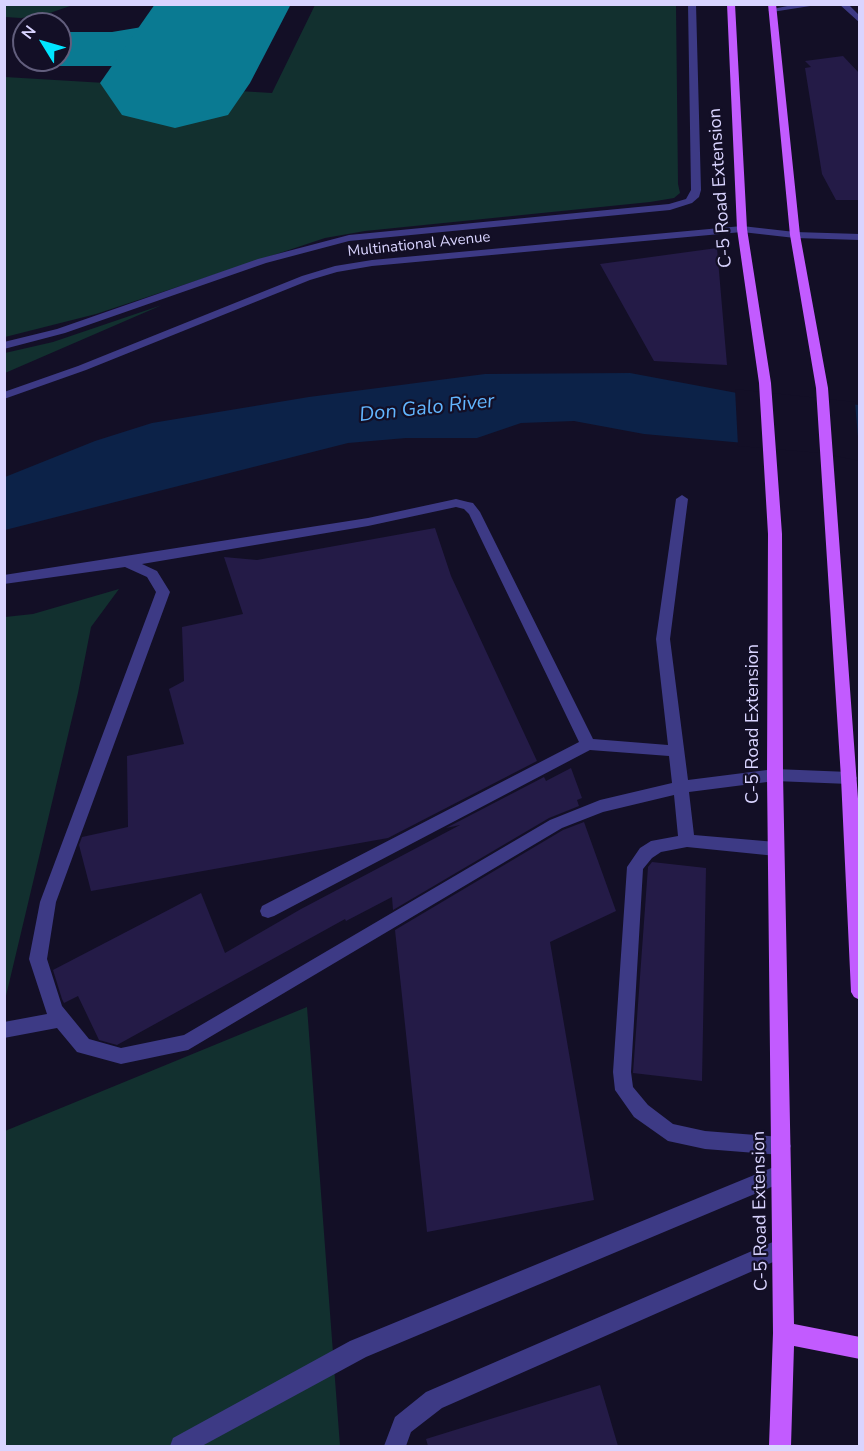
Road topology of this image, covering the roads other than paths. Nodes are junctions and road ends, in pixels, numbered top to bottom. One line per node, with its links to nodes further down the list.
1 (692, 4): 10 (street)
2 (731, 4): 7 (main road, C-5 Road Extension)
3 (819, 4): 5 (street)
4 (843, 4): 6 (street)
5 (772, 7): 8 (main road)
6 (860, 21)
7 (742, 229): 8 (street, Multinational Avenue); 11 (street, Multinational Avenue); 17 (main road, C-5 Road Extension)
8 (795, 235): 9 (street, Multinational Avenue); 18 (main road)
9 (860, 237)
10 (4, 346)
11 (4, 396)
12 (682, 499): 16 (street)
13 (127, 562): 14 (street); 15 (street); 24 (street)
14 (4, 580)
15 (588, 744): 16 (street); 22 (street)
16 (675, 751): 19 (street)
17 (775, 775): 18 (street); 19 (street); 21 (main road, C-5 Road Extension)
18 (849, 778): 23 (main road)
19 (681, 787): 20 (street); 24 (street)
20 (687, 841): 21 (street); 26 (street)
21 (776, 849): 26 (main road, C-5 Road Extension)
22 (268, 911)
23 (860, 992)
24 (62, 1018): 25 (street)
25 (4, 1030)
26 (781, 1146): 27 (main road, C-5 Road Extension)
27 (781, 1173): 28 (main road, C-5 Road Extension); 31 (street)
28 (782, 1248): 29 (main road, C-5 Road Extension); 32 (street)
29 (784, 1333): 30 (main road); 33 (main road, C-5 Road Extension)
30 (860, 1348)
31 (181, 1446)
32 (395, 1446)
33 (780, 1446)

